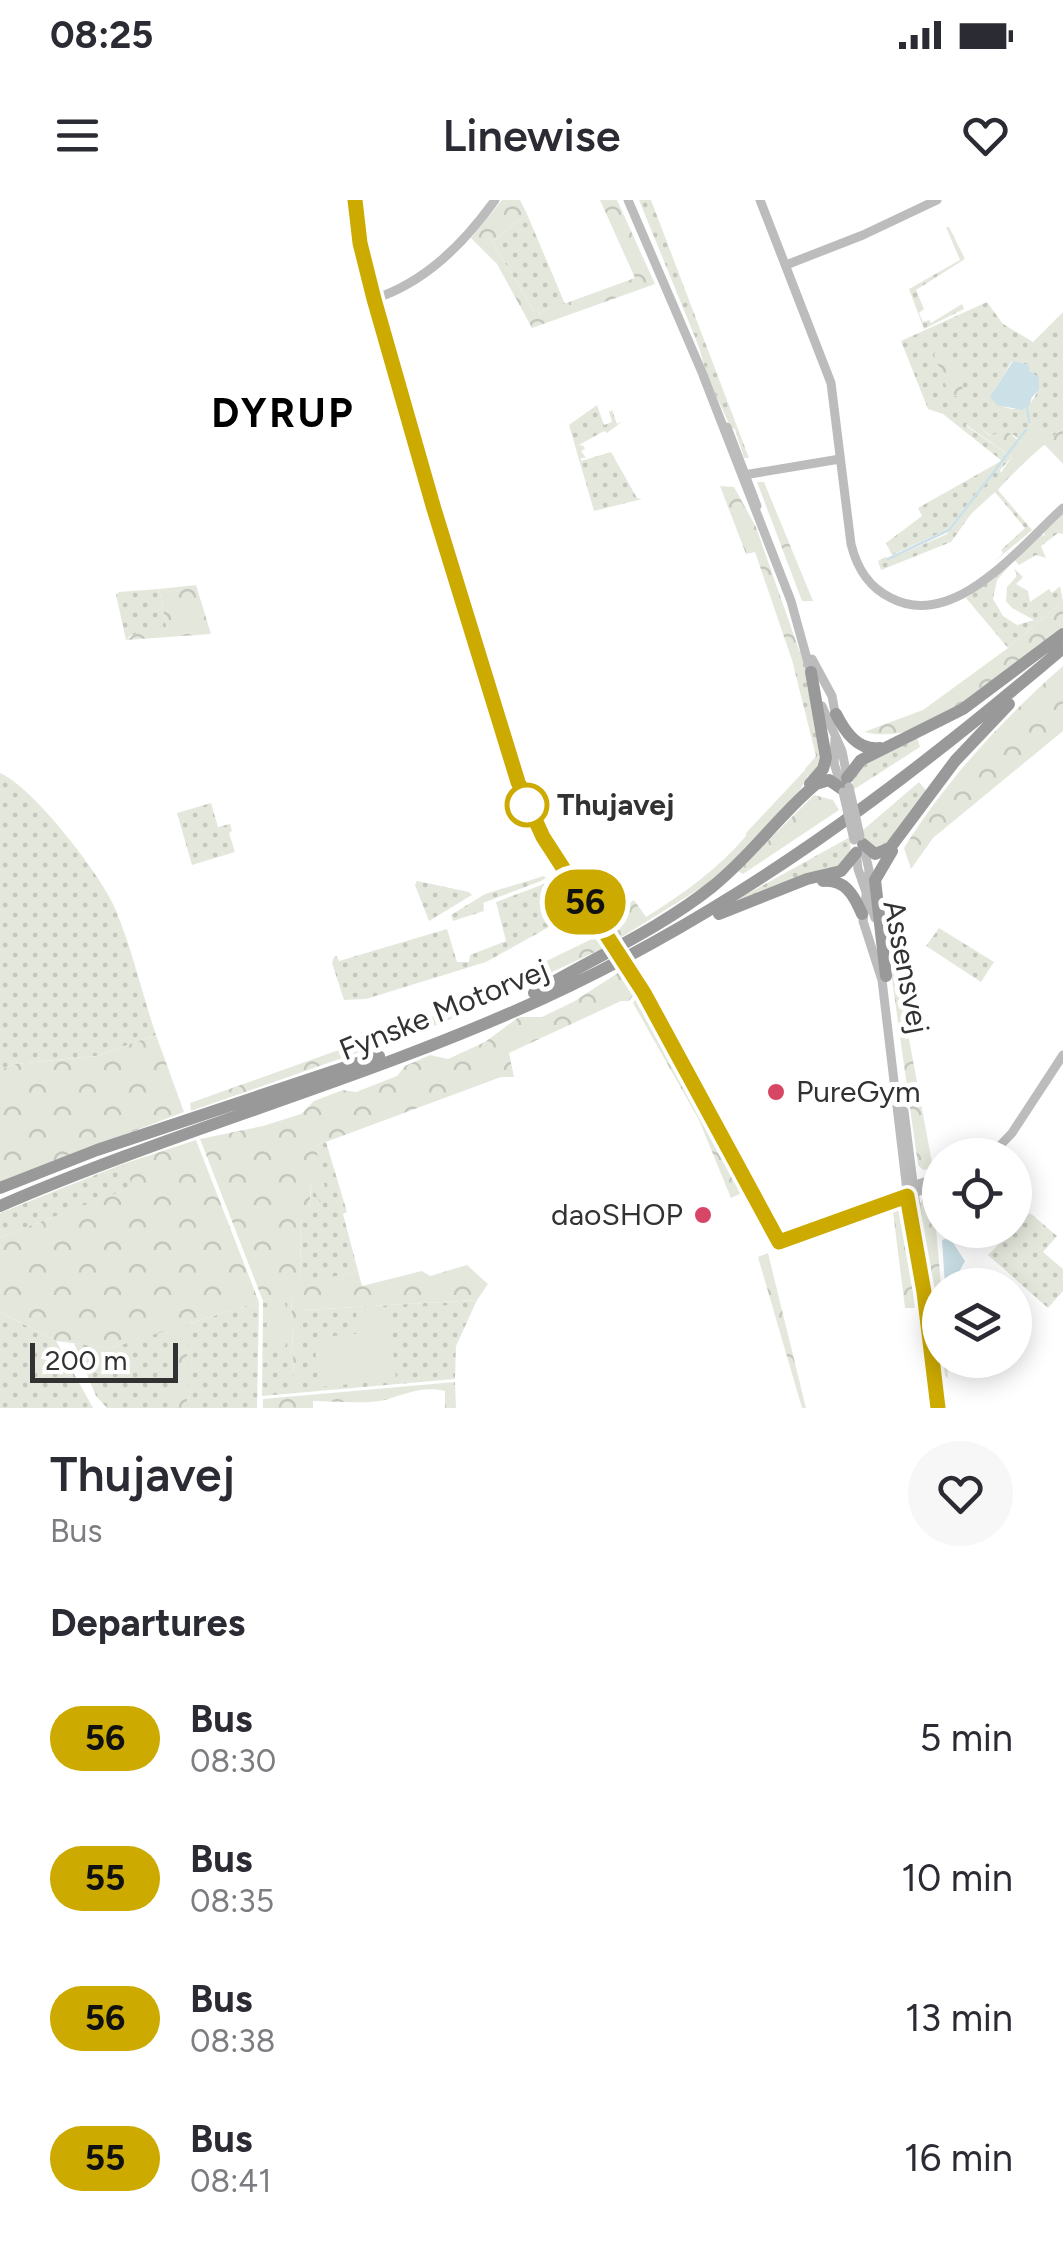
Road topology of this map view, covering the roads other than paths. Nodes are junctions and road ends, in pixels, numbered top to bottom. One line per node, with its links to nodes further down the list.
1 (355, 200): 2 (main road)
2 (494, 200)
3 (760, 200): 6 (main road)
4 (936, 200): 6 (main road)
5 (632, 201): 8 (main road, Assensvej)
6 (786, 266): 7 (main road)
7 (840, 459): 8 (main road); 9 (main road)
8 (743, 473): 11 (main road, Assensvej)
9 (1063, 508)
10 (1063, 636): 16 (highway); 26 (highway, Fynske Motorvej)
11 (806, 648): 13 (main road, Assensvej); 14 (main road, Assensvej)
12 (1063, 652): 18 (highway); 24 (highway, Fynske Motorvej)
13 (811, 672): 15 (main road, Assensvej); 20 (highway)
14 (836, 714): 15 (main road, Assensvej); 16 (highway)
15 (835, 736): 17 (main road, Assensvej)
16 (910, 737): 17 (highway)
17 (846, 786): 19 (main road, Assensvej, bridge); 20 (highway)
18 (932, 791): 19 (highway); 25 (highway)
19 (858, 843): 21 (main road, Assensvej); 22 (highway)
20 (760, 844): 26 (highway)
21 (866, 890): 23 (main road, Assensvej); 25 (main road, Assensvej)
22 (776, 891): 23 (highway); 24 (highway)
23 (862, 914): 31 (main road, Assensvej)
24 (631, 955): 32 (highway, Fynske Motorvej)
25 (886, 976): 31 (main road, Assensvej)
26 (534, 994): 30 (highway, Fynske Motorvej)
27 (1063, 1055): 28 (main road)
28 (1007, 1138)
29 (922, 1186): 31 (main road)
30 (0, 1188)
31 (911, 1190): 33 (main road, Assensvej); 34 (main road, Assensvej)
32 (2, 1206)
33 (923, 1268)
34 (922, 1276)
35 (934, 1378): 36 (main road, Assensvej)
36 (938, 1408)

